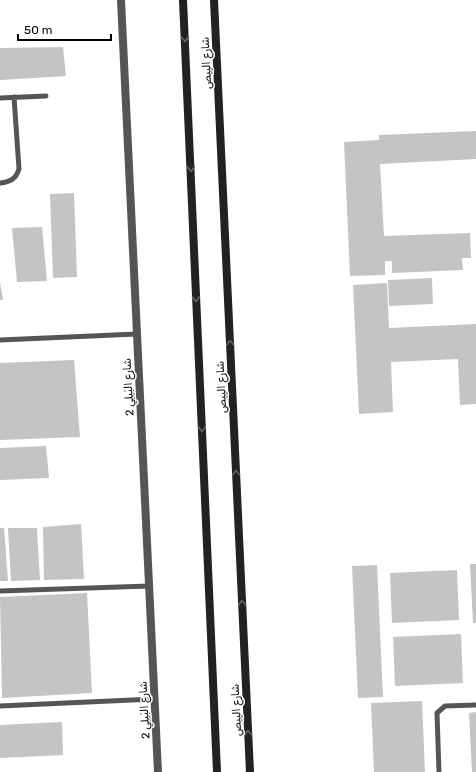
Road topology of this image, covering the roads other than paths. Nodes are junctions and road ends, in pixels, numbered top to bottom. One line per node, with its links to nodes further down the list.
1 (121, 0): 8 (street, شارع البَيلِي 2)
2 (183, 0): 16 (street, شارع البِيص, one-way to 16)
3 (214, 0): 17 (street, شارع البِيص, one-way to 3)
4 (46, 96): 5 (lane)
5 (14, 97): 6 (lane); 7 (lane)
6 (0, 98)
7 (0, 183)
8 (137, 334): 9 (lane); 10 (street, شارع البَيلِي 2)
9 (0, 340)
10 (149, 586): 11 (lane); 12 (street, شارع البَيلِي 2)
11 (0, 591)
12 (154, 699): 14 (lane); 15 (street, شارع البَيلِي 2)
13 (476, 704): 18 (lane)
14 (0, 706)
15 (158, 772)
16 (216, 772)
17 (250, 772)
18 (439, 772)

